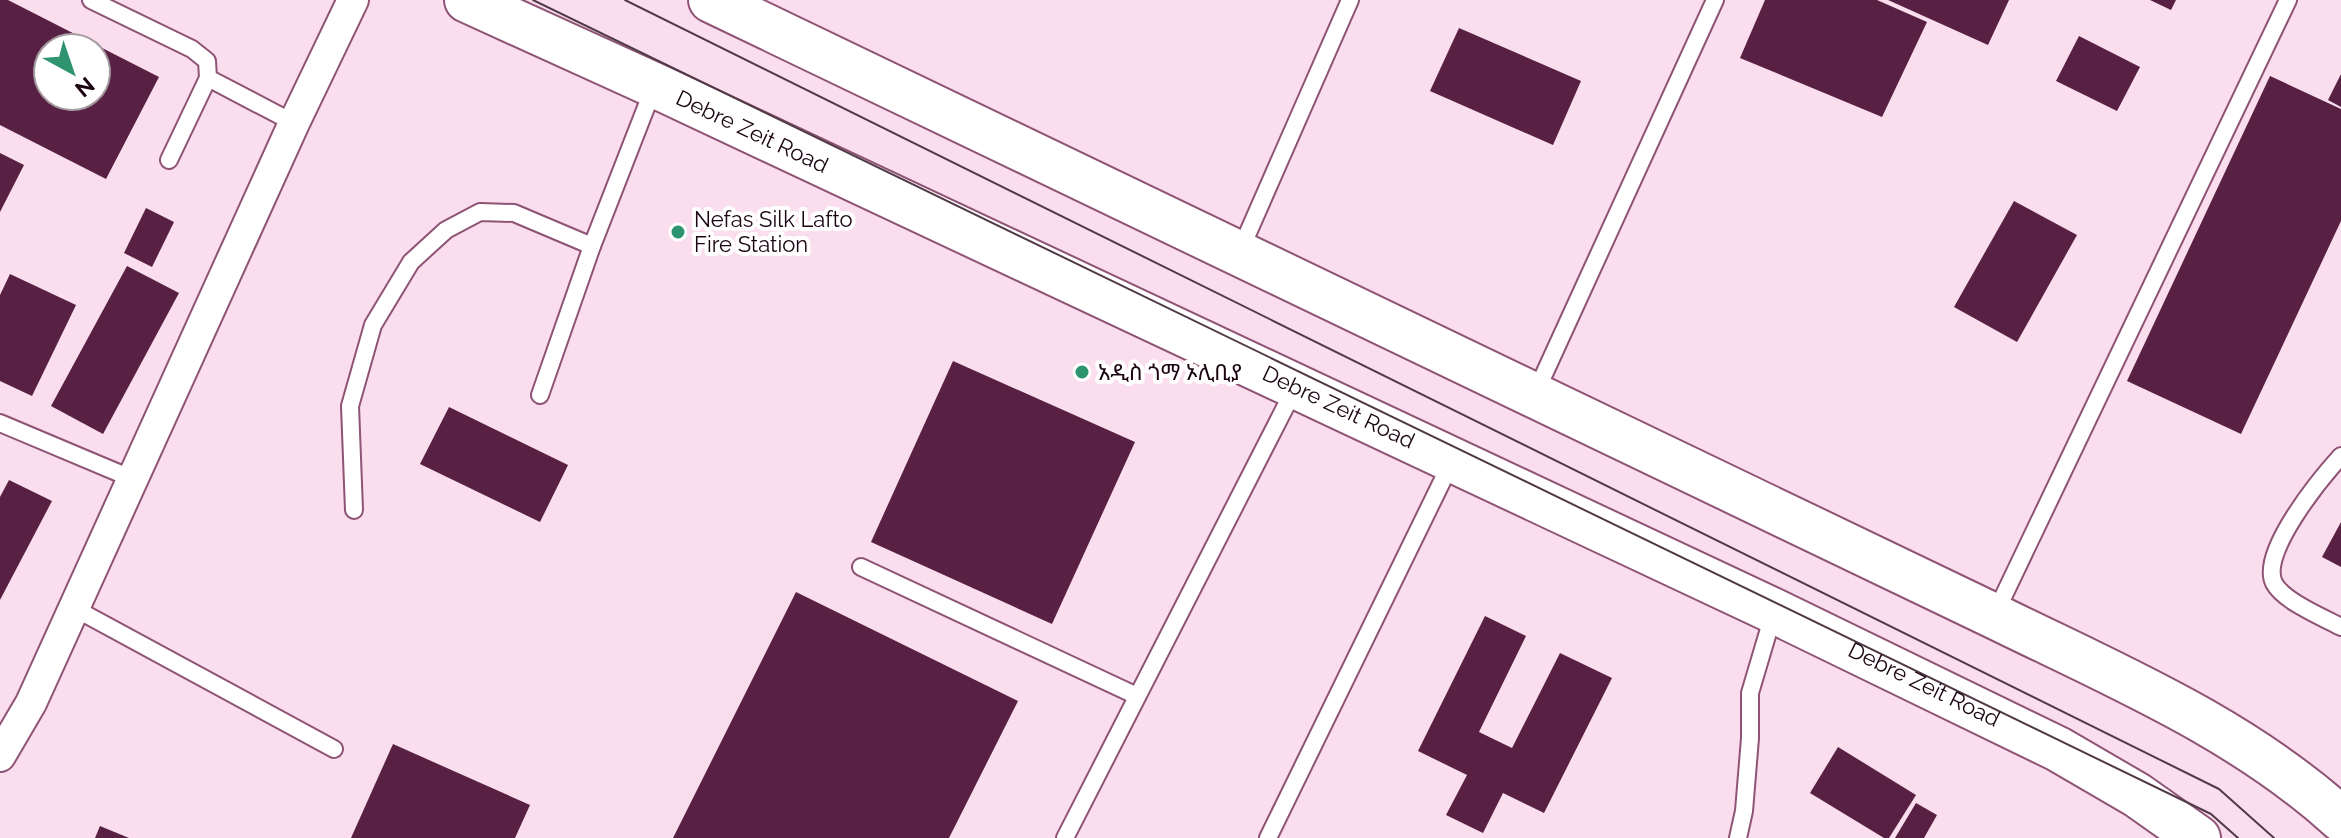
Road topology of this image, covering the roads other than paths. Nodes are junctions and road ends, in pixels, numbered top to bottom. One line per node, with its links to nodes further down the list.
1 (91, 0): 8 (lane)
2 (353, 0): 10 (street)
3 (467, 0): 9 (main road, Debre Zeit Road)
4 (711, 0): 13 (main road)
5 (1350, 0): 13 (lane)
6 (1715, 0): 16 (lane)
7 (2288, 0): 25 (lane)
8 (208, 78): 10 (lane); 11 (lane)
9 (654, 85): 12 (lane); 14 (main road, Debre Zeit Road)
10 (294, 123): 20 (street)
11 (169, 160)
12 (592, 246): 15 (lane); 21 (lane)
13 (1240, 252): 16 (main road)
14 (1296, 387): 19 (main road, Debre Zeit Road); 27 (lane)
15 (540, 395)
16 (1534, 396): 25 (main road)
17 (0, 423): 20 (lane)
18 (2341, 456): 26 (lane)
19 (1453, 460): 24 (main road, Debre Zeit Road); 32 (lane)
20 (133, 479): 23 (street)
21 (354, 510)
22 (861, 567): 27 (lane)
23 (74, 608): 28 (lane); 29 (street)
24 (1774, 611): 33 (lane); 34 (main road, Debre Zeit Road)
25 (1994, 616): 30 (main road)
26 (2341, 627)
27 (1137, 696): 31 (lane)
28 (334, 749)
29 (0, 756)
30 (2341, 819)
31 (1065, 838)
32 (1268, 838)
33 (1738, 838)
34 (2198, 838)

